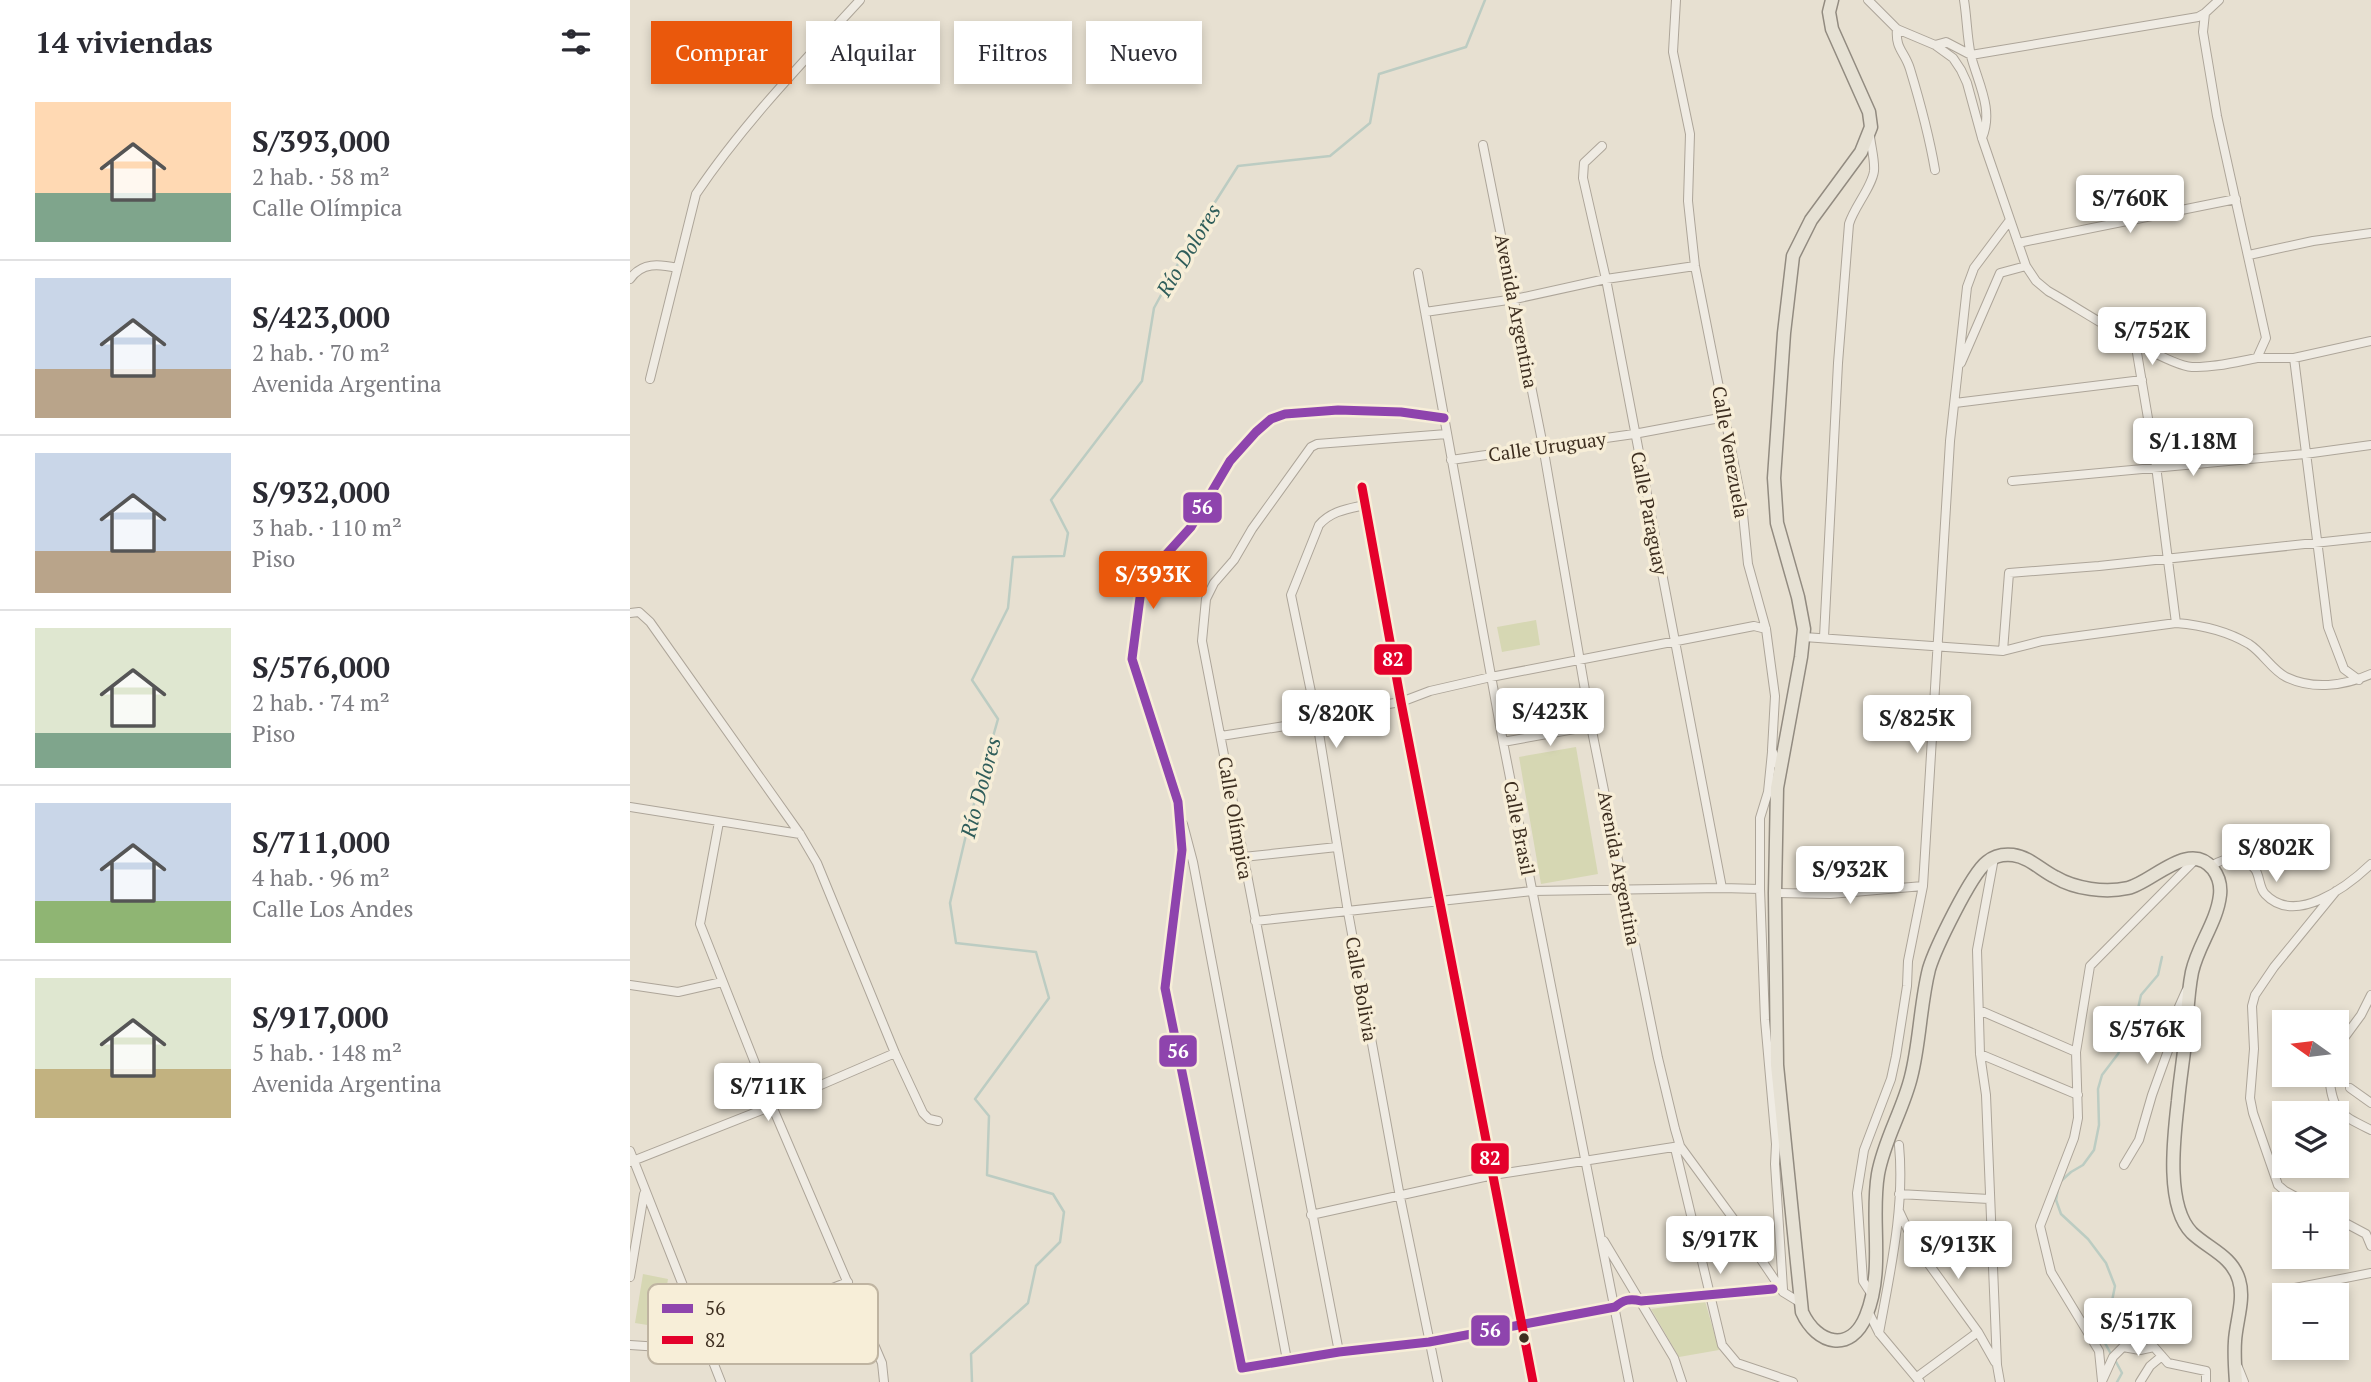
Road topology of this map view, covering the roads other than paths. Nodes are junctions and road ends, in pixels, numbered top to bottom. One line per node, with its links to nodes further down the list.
1 (860, 0): 23 (street)
2 (1676, 0): 21 (street, Calle Venezuela)
3 (1832, 0): 11 (main road)
4 (1868, 0): 8 (street)
5 (1964, 0): 10 (street)
6 (2219, 0): 7 (street)
7 (2205, 13): 10 (street); 16 (street)
8 (1897, 29): 9 (street); 15 (street)
9 (1935, 45): 10 (street); 12 (street)
10 (1971, 55): 12 (street)
11 (1870, 134): 55 (main road); 56 (street)
12 (1982, 138): 17 (street)
13 (1483, 145): 27 (street, Avenida Argentina)
14 (1602, 146): 26 (street, Calle Paraguay)
15 (1935, 170)
16 (2236, 199): 19 (street); 20 (street)
17 (2010, 220): 19 (street); 33 (street)
18 (2371, 233): 20 (street)
19 (2018, 243): 22 (street)
20 (2249, 255): 31 (street)
21 (1695, 266): 26 (street); 37 (street, Calle Venezuela)
22 (2026, 266): 29 (street); 33 (street)
23 (677, 268): 25 (street); 34 (street)
24 (1418, 274): 28 (street, Calle Brasil)
25 (630, 279)
26 (1606, 279): 27 (street); 40 (street, Calle Paraguay)
27 (1515, 299): 28 (street); 42 (street, Avenida Argentina)
28 (1425, 312): 38 (street, Calle Brasil)
29 (2135, 341): 31 (street); 35 (street)
30 (2371, 341): 32 (street)
31 (2257, 358): 32 (street)
32 (2294, 358): 43 (street)
33 (1957, 373): 36 (street)
34 (650, 379)
35 (2142, 380): 36 (street); 45 (street)
36 (1955, 402): 58 (street)
37 (1725, 417): 40 (street, Calle Uruguay); 54 (street, Calle Venezuela)
38 (1444, 418): 39 (street, Calle Brasil); 71 (street)
39 (1447, 434): 44 (street, Calle Brasil); 67 (street, Calle Olímpica)
40 (1634, 434): 42 (street, Calle Uruguay); 57 (street, Calle Paraguay)
41 (2371, 445): 43 (street)
42 (1544, 446): 44 (street, Calle Uruguay); 60 (street, Avenida Argentina)
43 (2305, 454): 45 (street); 50 (street)
44 (1451, 460): 62 (street, Calle Brasil)
45 (2156, 466): 46 (street); 51 (street)
46 (2012, 481)
47 (1362, 487): 48 (street)
48 (1366, 505): 64 (street); 65 (street, Calle Bolivia)
49 (2371, 537): 50 (street)
50 (2317, 541): 51 (street); 63 (street)
51 (2167, 557): 53 (street); 59 (street)
52 (630, 613): 74 (street)
53 (2176, 623): 59 (street); 63 (street)
54 (1766, 629): 57 (street); 69 (street, Calle Venezuela)
55 (1804, 637): 56 (street); 70 (main road)
56 (1824, 637): 58 (street)
57 (1675, 640): 60 (street); 82 (street, Calle Paraguay)
58 (1939, 647): 59 (street); 81 (street)
59 (2003, 651)
60 (1580, 660): 62 (street); 66 (street, Avenida Argentina)
61 (2371, 674): 63 (street)
62 (1491, 677): 64 (street); 68 (street, Calle Brasil)
63 (2359, 680)
64 (1401, 702): 65 (street); 88 (street)
65 (1317, 720): 67 (street); 75 (street, Calle Bolivia)
66 (1591, 726): 68 (street); 85 (street, Avenida Argentina)
67 (1221, 736): 76 (street, Calle Olímpica)
68 (1503, 742): 84 (street, Calle Brasil)
69 (1772, 750): 70 (street, Calle Venezuela); 83 (street)
70 (1779, 767): 87 (main road)
71 (1178, 802): 148 (street); 148 (street)
72 (630, 807): 73 (street)
73 (719, 822): 74 (street); 91 (street)
74 (800, 834): 98 (street)
75 (1337, 847): 76 (street); 89 (street, Calle Bolivia)
76 (1243, 857): 90 (street, Calle Olímpica)
77 (1994, 858): 78 (main road); 95 (street); 133 (main road)
78 (2194, 860): 80 (main road); 97 (street)
79 (2371, 864): 86 (street)
80 (2211, 866): 86 (street); 92 (main road)
81 (1923, 886): 87 (street); 133 (street)
82 (1723, 888): 83 (street); 85 (street)
83 (1760, 890): 131 (street)
84 (1532, 891): 85 (street); 88 (street); 111 (street, Calle Brasil)
85 (1624, 891): 108 (street, Avenida Argentina)
86 (2336, 891): 115 (street)
87 (1775, 893): 135 (main road)
88 (1440, 902): 89 (street); 113 (street)
89 (1348, 912): 90 (street); 117 (street, Calle Bolivia)
90 (1255, 922): 120 (street, Calle Olímpica)
91 (722, 982): 93 (street); 104 (street)
92 (2191, 982): 112 (street); 147 (main road)
93 (630, 985)
94 (2371, 996): 96 (street)
95 (1979, 1010): 97 (street); 99 (street)
96 (2349, 1029)
97 (2076, 1052): 102 (street)
98 (895, 1053): 104 (street); 105 (street)
99 (1980, 1054): 102 (street); 118 (street)
100 (2331, 1087): 106 (street)
101 (2350, 1088): 103 (street)
102 (2078, 1096): 160 (street)
103 (2371, 1103)
104 (772, 1106): 110 (street); 126 (street)
105 (938, 1121)
106 (2371, 1130)
107 (1899, 1145): 116 (street)
108 (1677, 1147): 111 (street); 131 (street, Avenida Argentina); 132 (street)
109 (630, 1152): 110 (street)
110 (632, 1161): 114 (street)
111 (1586, 1161): 113 (street); 122 (street, Calle Brasil)
112 (2124, 1165)
113 (1493, 1175): 117 (street); 138 (street)
114 (645, 1192): 125 (street); 128 (street)
115 (2285, 1192)
116 (1899, 1194): 118 (street); 119 (street)
117 (1400, 1197): 120 (street); 141 (street, Calle Bolivia)
118 (1989, 1199): 150 (street)
119 (1897, 1209): 139 (street); 140 (street)
120 (1311, 1215): 144 (street, Calle Olímpica)
121 (2349, 1225): 123 (street)
122 (1600, 1234): 134 (street); 136 (street, Calle Brasil)
123 (2371, 1246)
124 (2371, 1273): 127 (street)
125 (630, 1277)
126 (848, 1282): 129 (street)
127 (2320, 1283)
128 (682, 1284)
129 (843, 1284)
130 (1773, 1289): 132 (street)
131 (1783, 1292): 135 (street, Avenida Argentina)
132 (1709, 1293): 134 (street); 158 (street)
133 (1872, 1295): 137 (main road)
134 (1641, 1301): 136 (street); 157 (street)
135 (1801, 1303): 137 (main road)
136 (1615, 1307): 138 (street); 156 (street, Calle Brasil)
137 (1868, 1311): 140 (street)
138 (1520, 1324): 141 (street); 155 (street)
139 (1978, 1332): 150 (street); 151 (street)
140 (1879, 1333): 151 (street)
141 (1429, 1342): 144 (street); 154 (street, Calle Bolivia)
142 (630, 1345): 143 (street)
143 (648, 1346)
144 (1339, 1352): 148 (street)
145 (878, 1353): 153 (street)
146 (2162, 1356): 160 (street); 161 (street); 162 (street)
147 (2235, 1358): 163 (main road); 164 (street)
148 (1287, 1360)
149 (714, 1364): 152 (street)
150 (1997, 1365): 159 (street)
151 (1919, 1380)
152 (721, 1382)
153 (884, 1382)
154 (1438, 1382)
155 (1533, 1382)
156 (1629, 1382)
157 (1682, 1382)
158 (1793, 1382)
159 (2000, 1382)
160 (2102, 1382)
161 (2140, 1382)
162 (2206, 1382)
163 (2236, 1382)
164 (2244, 1382)

